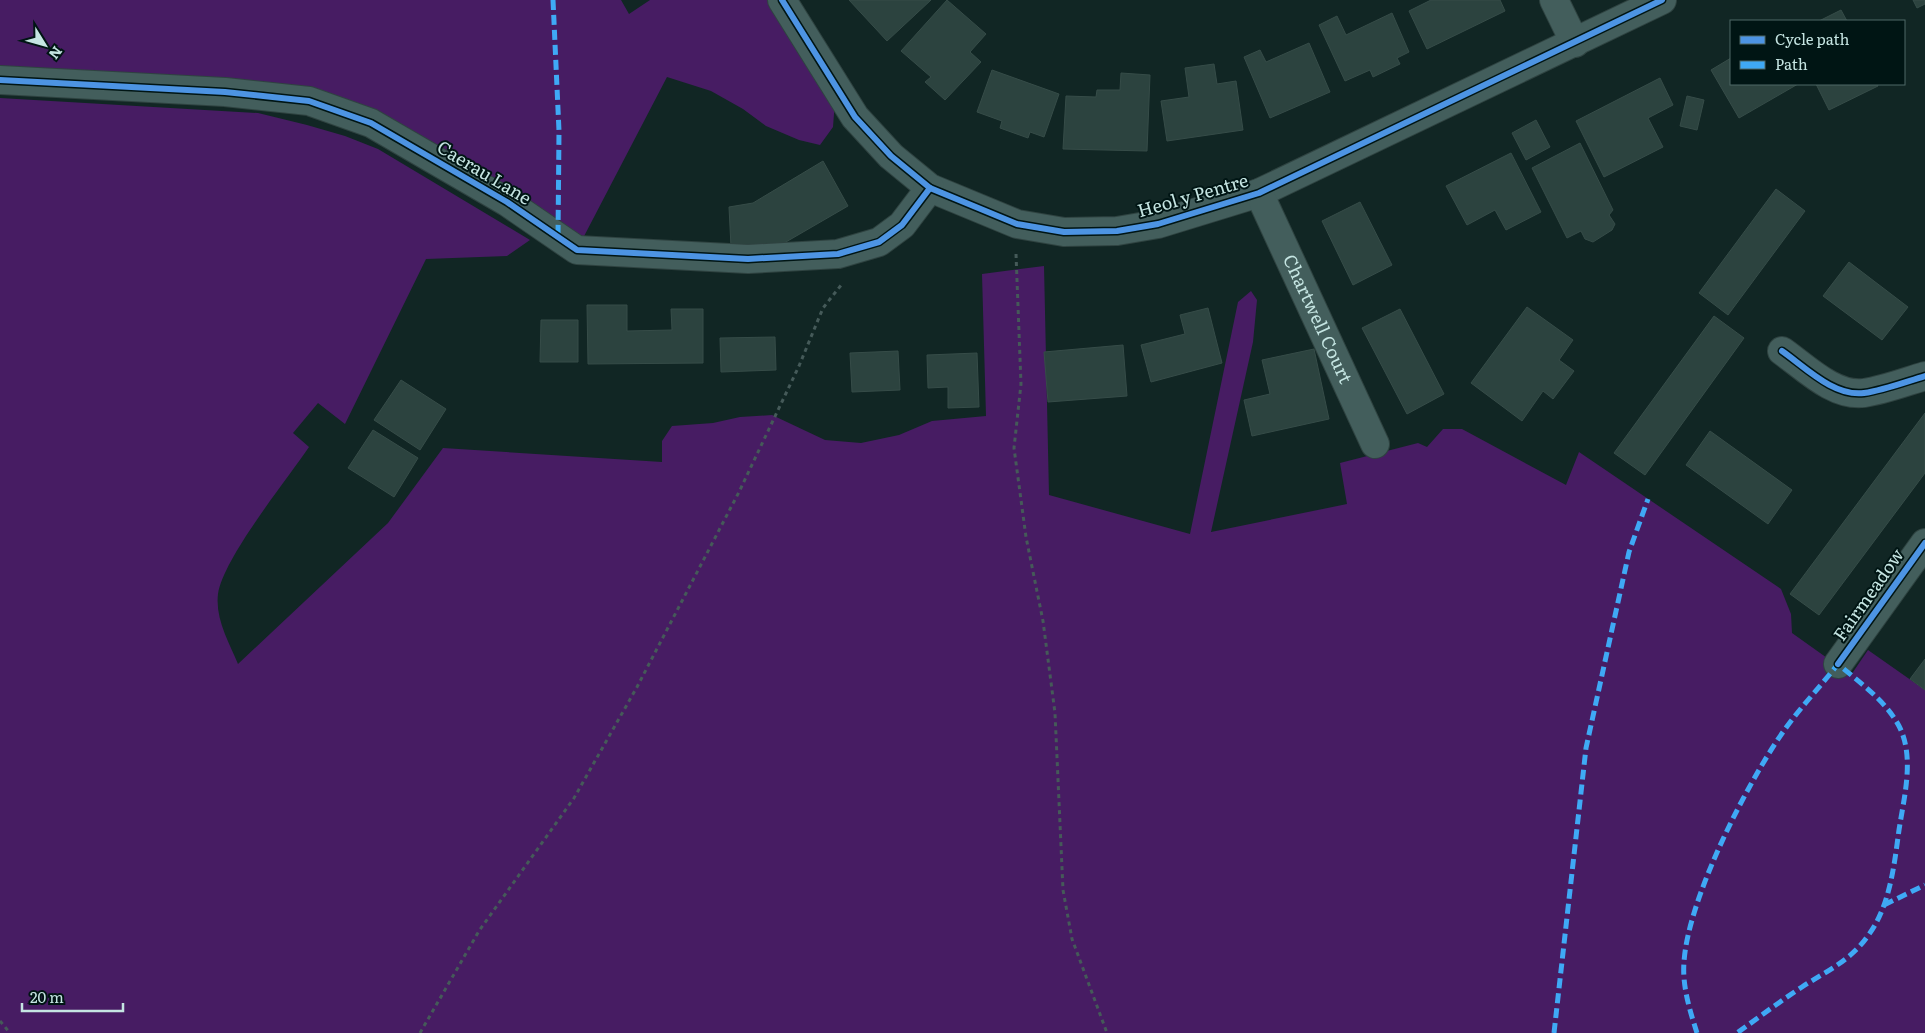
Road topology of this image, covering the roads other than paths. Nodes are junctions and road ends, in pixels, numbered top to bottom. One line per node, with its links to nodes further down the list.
1 (1554, 0): 4 (street)
2 (1662, 0): 4 (street, Heol y Pentre)
3 (784, 3): 6 (street, Heol y Pentre)
4 (1576, 43): 7 (street, Heol y Pentre)
5 (0, 80): 6 (street, Caerau Lane)
6 (930, 188): 7 (street, Heol y Pentre)
7 (1259, 193): 10 (street, Chartwell Court)
8 (1782, 351): 9 (street)
9 (1925, 376)
10 (1376, 444)
11 (1925, 542): 12 (street, Fairmeadow)
12 (1838, 664)

